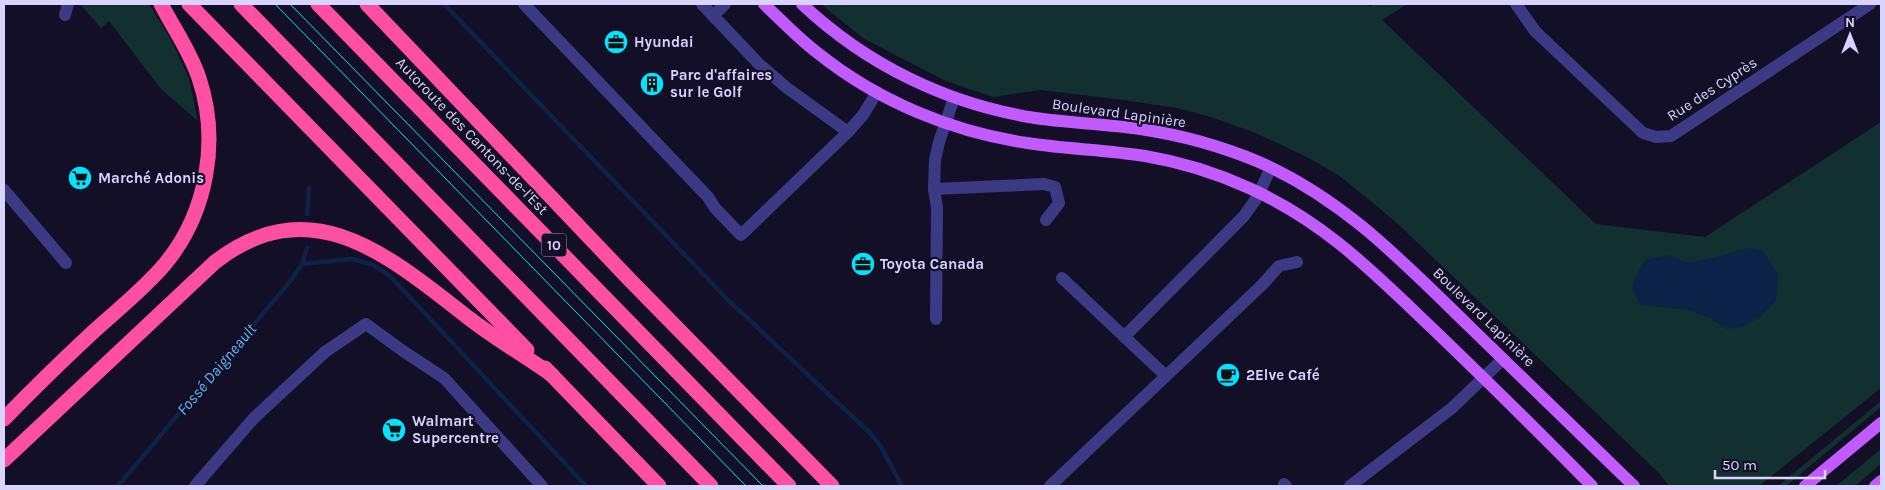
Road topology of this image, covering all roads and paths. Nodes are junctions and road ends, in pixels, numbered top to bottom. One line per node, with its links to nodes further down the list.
1 (161, 4): 32 (highway)
2 (189, 4): 29 (highway)
3 (241, 4): 39 (highway)
4 (318, 4): 40 (highway, Autoroute des Cantons-de-l'Est / 10)
5 (367, 4): 41 (highway)
6 (524, 4): 17 (street)
7 (702, 4): 13 (street)
8 (725, 4): 13 (street)
9 (764, 4): 14 (main road)
10 (802, 4): 15 (main road, Boulevard Lapinière)
11 (1516, 4): 12 (street, Rue des Cyprès)
12 (1870, 4)
13 (713, 16): 17 (street)
14 (877, 92): 16 (main road); 17 (street)
15 (954, 98): 16 (street); 18 (main road, Boulevard Lapinière)
16 (945, 123): 19 (street); 21 (main road)
17 (848, 132)
18 (1270, 168): 21 (street); 28 (main road, Boulevard Lapinière)
19 (934, 189): 22 (street); 26 (street)
20 (4, 190): 24 (street)
21 (1260, 192): 27 (street); 31 (main road)
22 (1046, 220)
23 (1297, 262): 30 (street)
24 (66, 263)
25 (1062, 278): 27 (street)
26 (936, 319)
27 (1124, 337): 30 (street)
28 (1503, 359): 31 (street); 45 (main road, Boulevard Lapinière)
29 (552, 375): 34 (highway); 38 (highway)
30 (1166, 376): 42 (street)
31 (1484, 378): 43 (street); 44 (main road)
32 (4, 419)
33 (1881, 423): 46 (main road)
34 (4, 460)
35 (1881, 481): 47 (main road)
36 (195, 486): 37 (street)
37 (542, 486)
38 (659, 486)
39 (711, 486)
40 (789, 486)
41 (832, 486)
42 (1050, 486)
43 (1350, 486)
44 (1592, 486)
45 (1634, 486)
46 (1804, 486)
47 (1875, 486)

